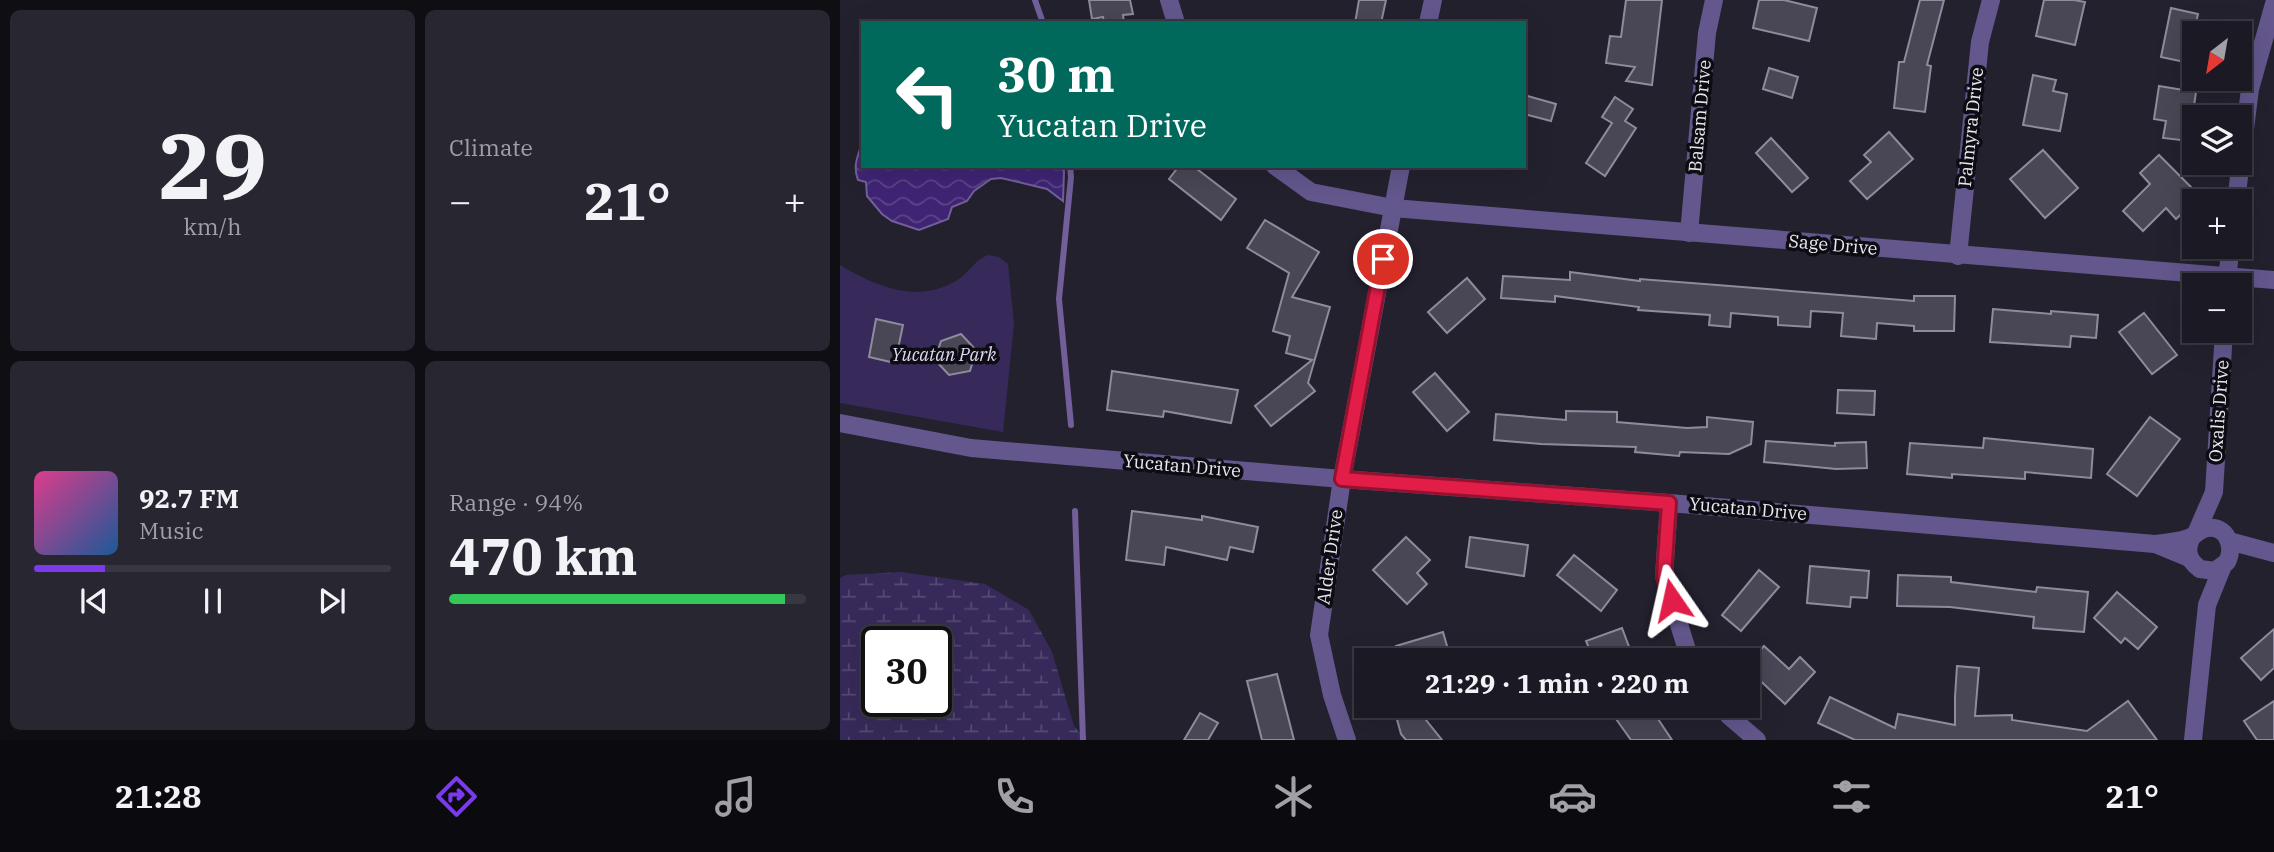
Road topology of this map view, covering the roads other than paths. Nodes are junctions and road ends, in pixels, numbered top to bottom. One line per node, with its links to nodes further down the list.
1 (1169, 0): 6 (street)
2 (1433, 0): 7 (street)
3 (1714, 0): 12 (street, Balsam Drive)
4 (1991, 0): 13 (street, Palmyra Drive)
5 (2274, 4): 10 (street)
6 (1175, 21)
7 (1428, 21)
8 (1278, 168): 11 (street, Sage Drive)
9 (1401, 168): 11 (street, Alder Drive)
10 (2238, 189)
11 (1393, 208): 12 (street, Sage Drive); 19 (street, Alder Drive)
12 (1689, 233): 13 (street, Sage Drive)
13 (1958, 256): 14 (street, Sage Drive)
14 (2182, 277)
15 (2252, 280): 16 (street, Sage Drive)
16 (2274, 280)
17 (2223, 343): 20 (street, Oxalis Drive)
18 (840, 423): 19 (street, Yucatan Drive)
19 (1342, 479): 21 (street, Yucatan Drive); 31 (street, Alder Drive)
20 (2214, 492): 22 (street, Oxalis Drive); 23 (street, Oxalis Drive)
21 (1669, 503): 24 (street, Yucatan Drive); 29 (street)
22 (2195, 534): 23 (street); 24 (street, Yucatan Drive); 26 (street)
23 (2227, 538): 25 (street); 27 (street)
24 (2155, 544): 26 (street, Yucatan Drive)
25 (2272, 553): 27 (street)
26 (2194, 564): 27 (street); 28 (street)
27 (2224, 565): 28 (street)
28 (2207, 605): 33 (street)
29 (1686, 648)
30 (1731, 718): 32 (street)
31 (1348, 740)
32 (1757, 740)
33 (2193, 740)

